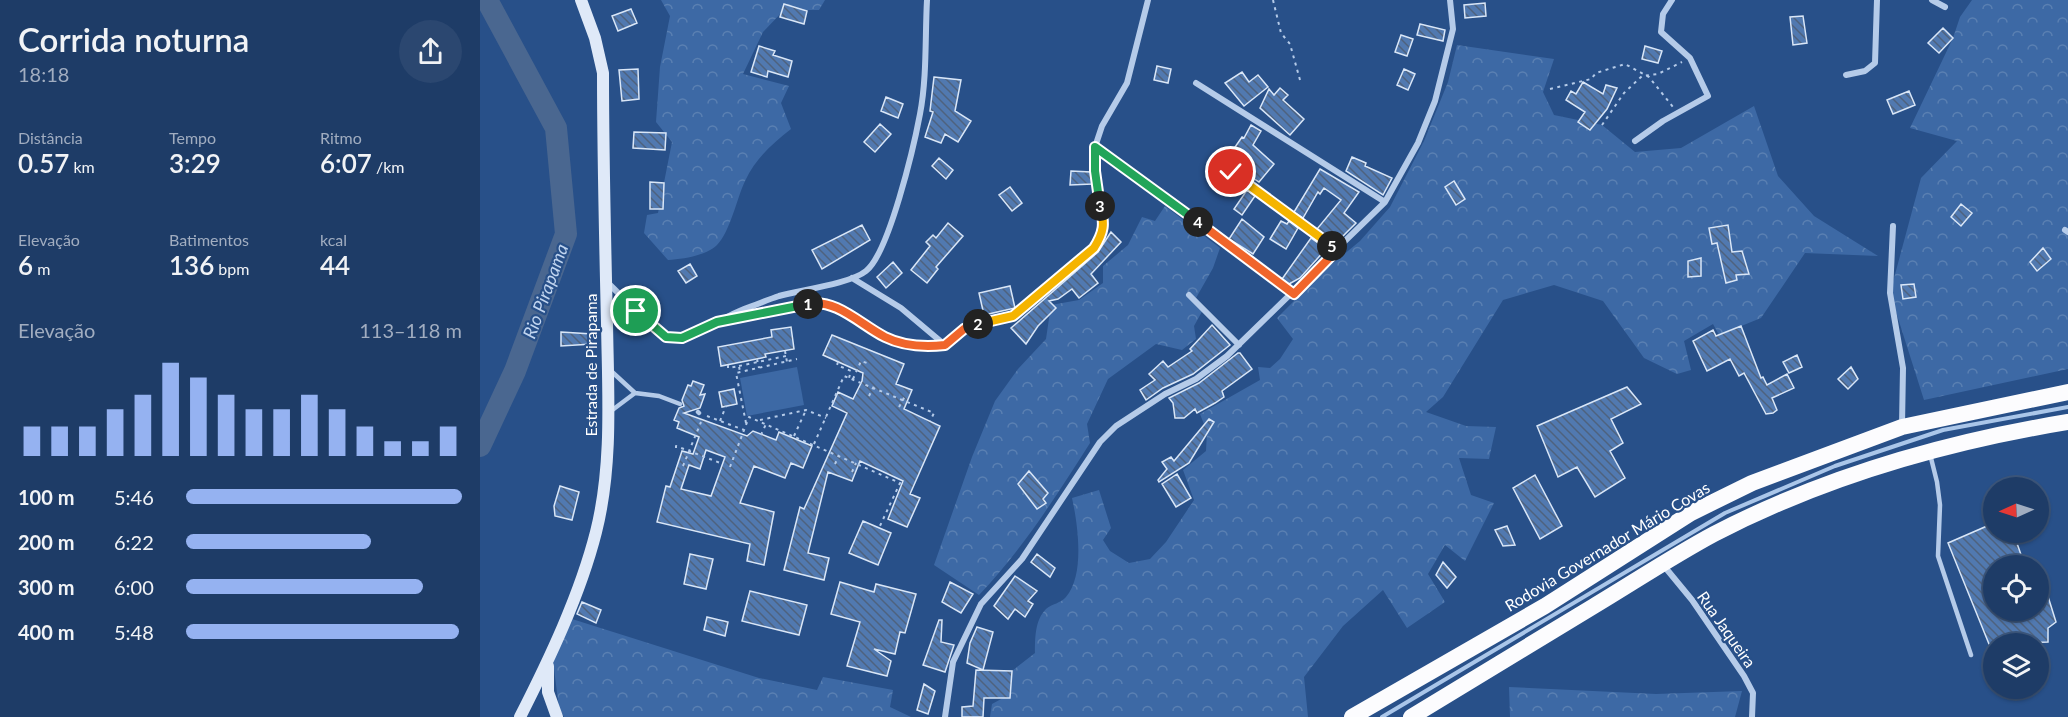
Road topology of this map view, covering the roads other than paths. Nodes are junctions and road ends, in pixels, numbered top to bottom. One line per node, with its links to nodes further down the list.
1 (581, 0): 18 (main road, Estrada de Pirapama)
2 (927, 0): 17 (street)
3 (1148, 0): 12 (street)
4 (1450, 0): 14 (street)
5 (1672, 0): 11 (street)
6 (1877, 0): 9 (street)
7 (1932, 0): 8 (street)
8 (1945, 8)
9 (1846, 75)
10 (1196, 83): 14 (street)
11 (1635, 141)
12 (1095, 147): 19 (street); 22 (street)
13 (1231, 172): 16 (street)
14 (1385, 202): 16 (street)
15 (1893, 226): 30 (street)
16 (1337, 250): 19 (street)
17 (852, 278): 21 (street); 22 (street)
18 (606, 281): 21 (street); 24 (main road, Estrada de Pirapama)
19 (1294, 294): 23 (street)
20 (1189, 295): 23 (street)
21 (717, 322): 22 (street)
22 (945, 345)
23 (1239, 345): 37 (street)
24 (608, 368): 26 (lane); 28 (main road, Estrada de Pirapama)
25 (2068, 392): 30 (highway, Rodovia Governador Mário Covas)
26 (635, 393): 27 (lane); 28 (lane)
27 (680, 404)
28 (609, 413): 34 (main road, Estrada de Pirapama)
29 (2068, 422): 31 (highway)
30 (1902, 427): 38 (highway, Rodovia Governador Mário Covas)
31 (1929, 450): 32 (highway); 33 (lane)
32 (1661, 563): 39 (highway); 40 (street, Rua Jaqueira)
33 (1971, 655)
34 (548, 662): 35 (main road, Estrada de Pirapama); 36 (main road)
35 (520, 717)
36 (557, 717)
37 (945, 717)
38 (1352, 717)
39 (1411, 717)
40 (1752, 717)

